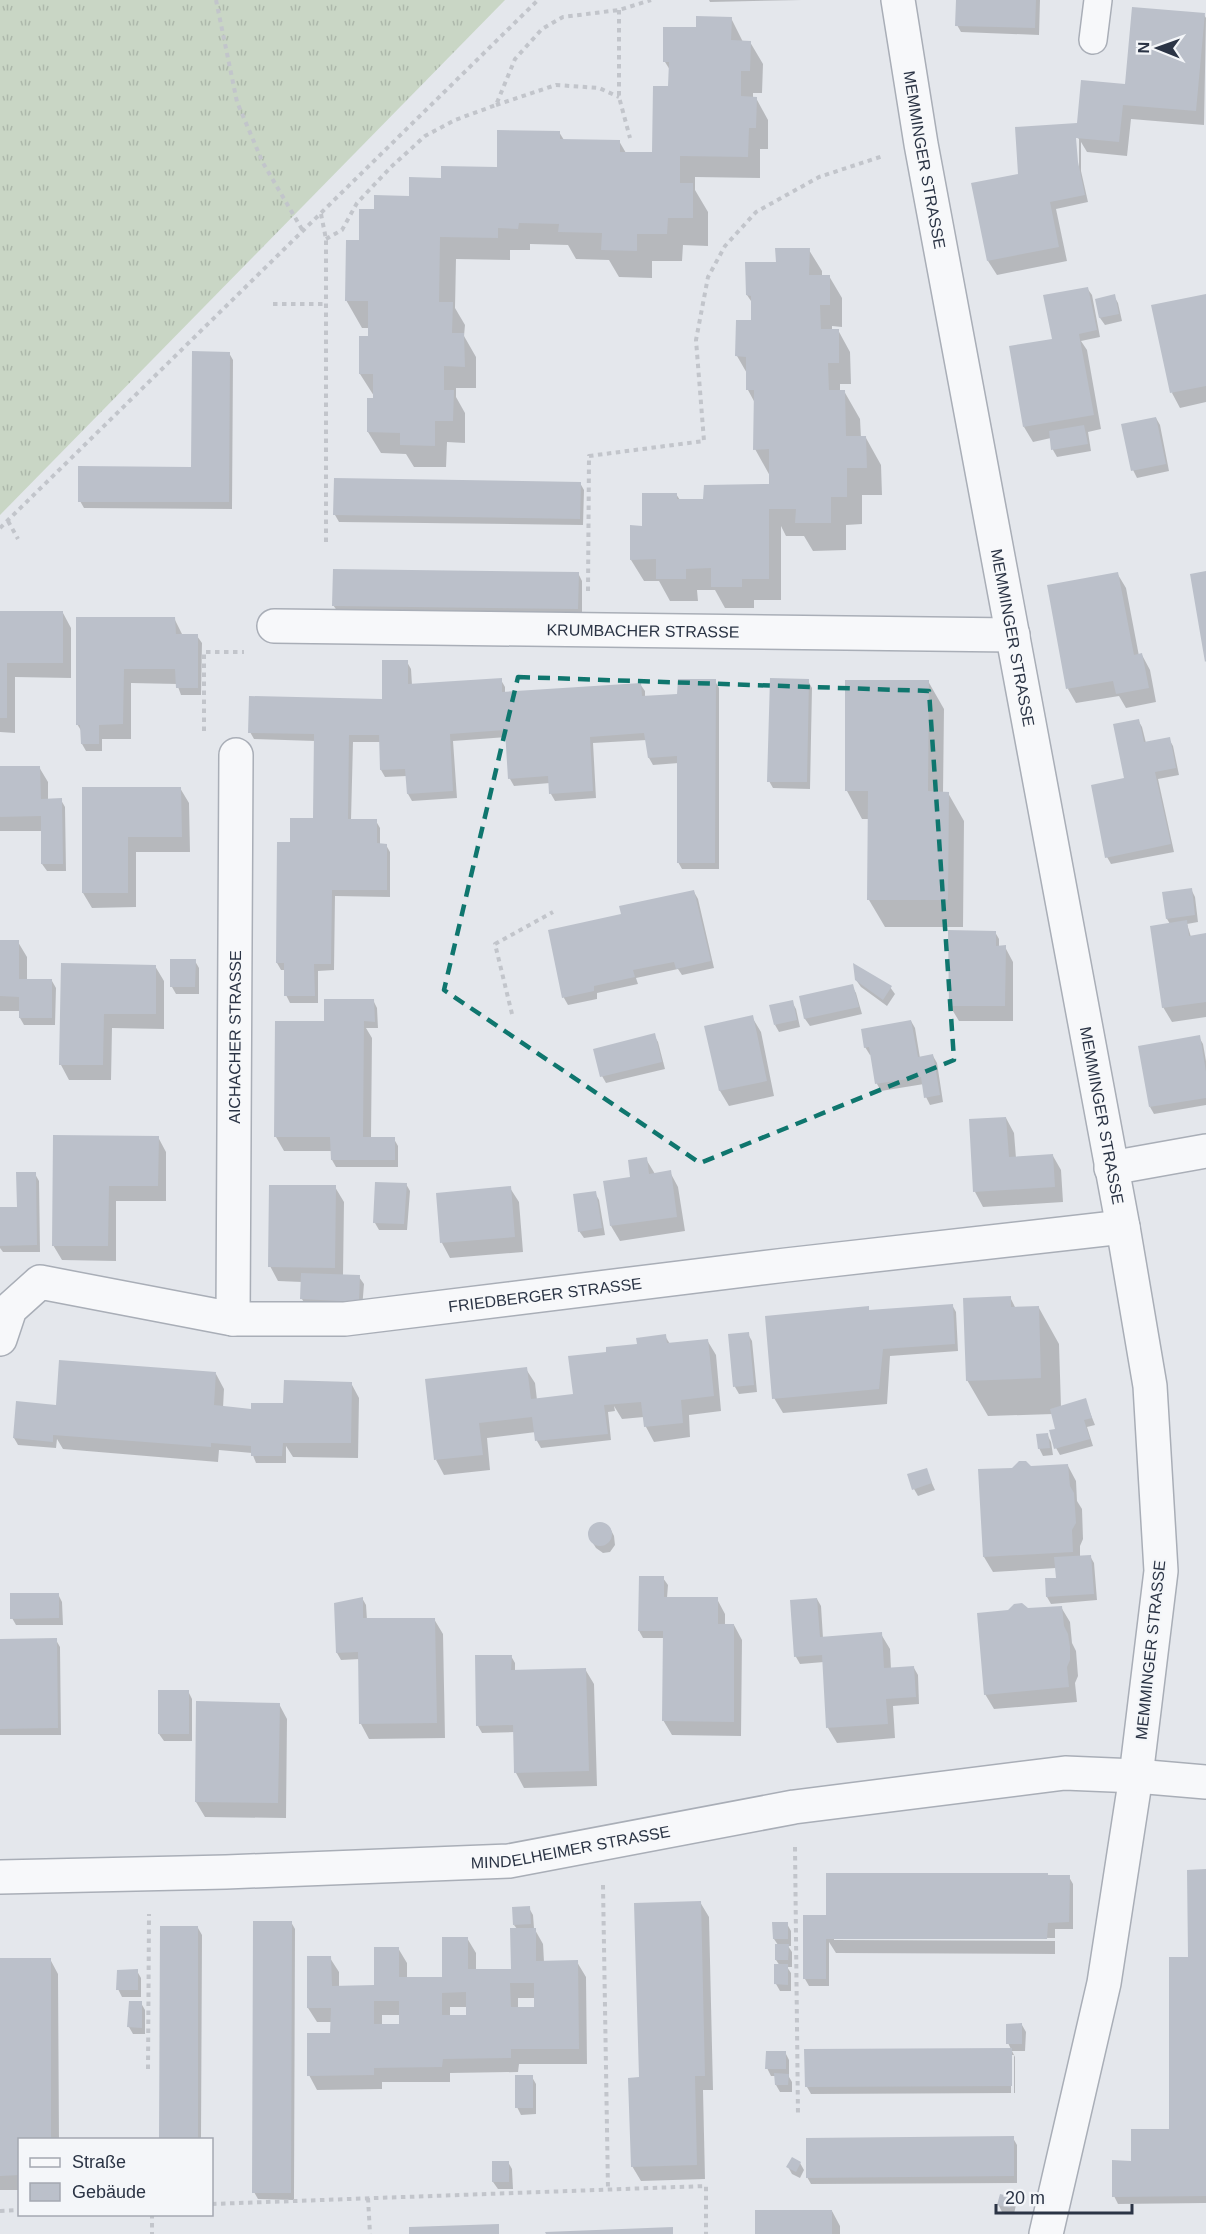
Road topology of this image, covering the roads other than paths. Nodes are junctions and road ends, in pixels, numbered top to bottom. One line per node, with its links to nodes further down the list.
1 (898, 0): 5 (street, MEMMINGER STRASSE)
2 (1098, 0): 3 (lane)
3 (1092, 40)
4 (274, 626): 5 (street, KRUMBACHER STRASSE)
5 (1013, 635): 8 (street, MEMMINGER STRASSE)
6 (236, 755): 10 (street, AICHACHER STRASSE)
7 (1206, 1151): 8 (street)
8 (1111, 1168): 9 (street, MEMMINGER STRASSE)
9 (1123, 1227): 10 (street, FRIEDBERGER STRASSE); 12 (street, MEMMINGER STRASSE)
10 (232, 1319): 11 (street, FRIEDBERGER STRASSE)
11 (0, 1339)
12 (1136, 1776): 13 (street, MINDELHEIMER STRASSE); 14 (street, MINDELHEIMER STRASSE); 15 (street, MEMMINGER STRASSE)
13 (1206, 1782)
14 (0, 1876)
15 (1046, 2234)

